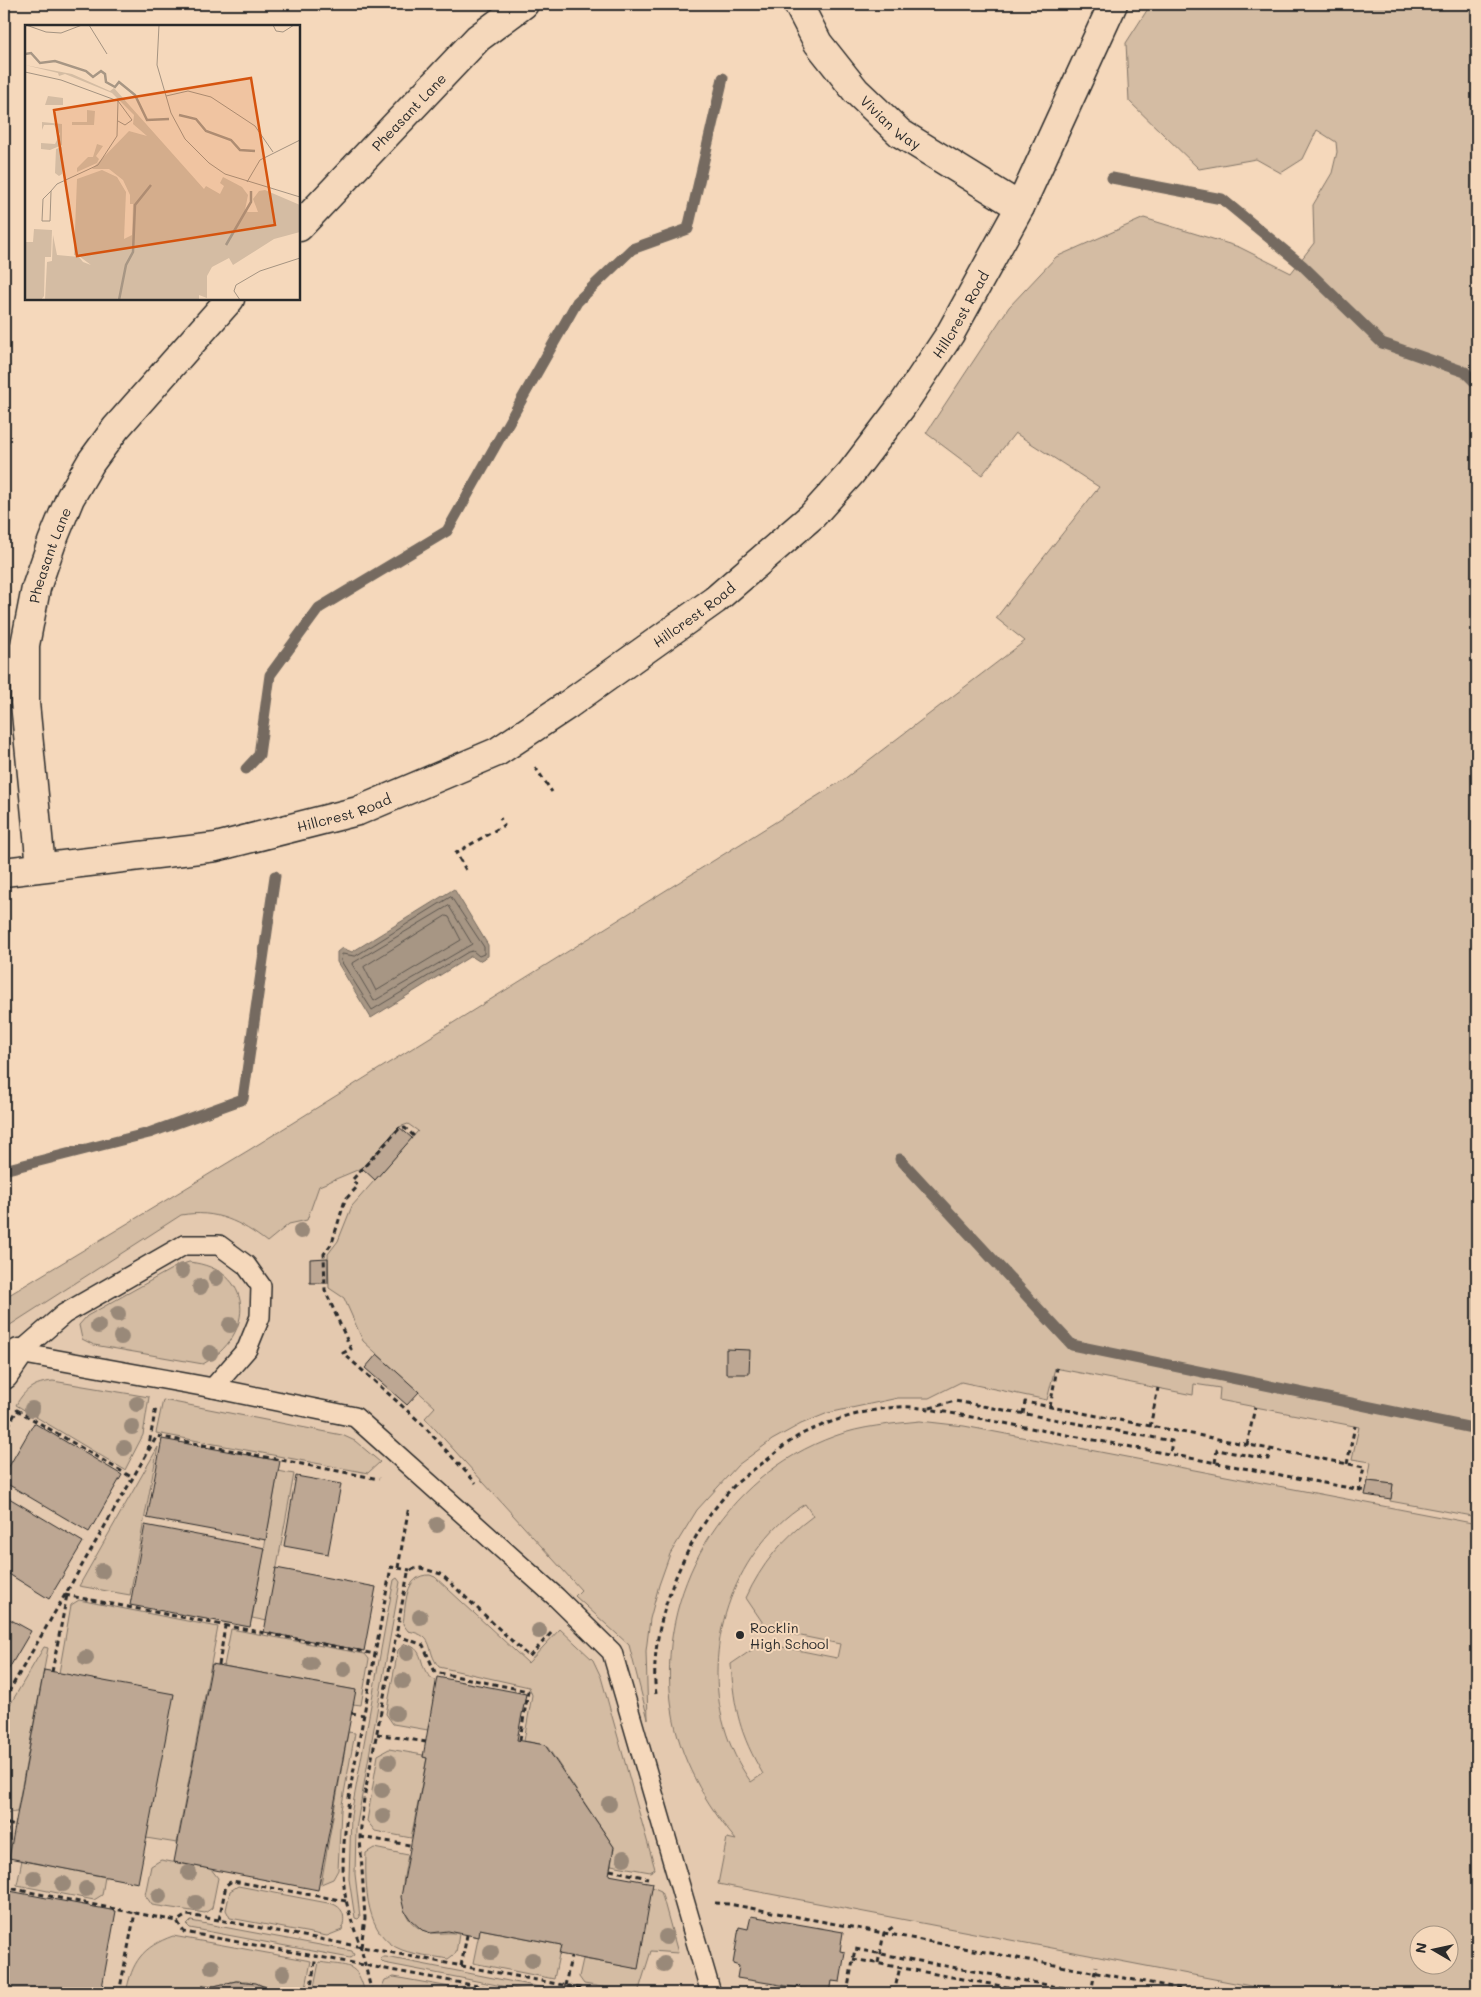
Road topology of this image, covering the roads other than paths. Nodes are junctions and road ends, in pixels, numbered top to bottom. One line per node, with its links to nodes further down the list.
1 (524, 4): 5 (street, Pheasant Lane)
2 (798, 4): 4 (street, Vivian Way)
3 (1113, 4): 4 (street, Hillcrest Road)
4 (1020, 207): 7 (street, Hillcrest Road)
5 (300, 226)
6 (229, 300): 7 (street, Pheasant Lane)
7 (41, 867): 8 (street, Hillcrest Road)
8 (4, 872)
9 (18, 1352): 10 (street); 11 (lane); 11 (lane)
10 (4, 1375)
11 (213, 1388): 12 (lane)
12 (711, 1993)

